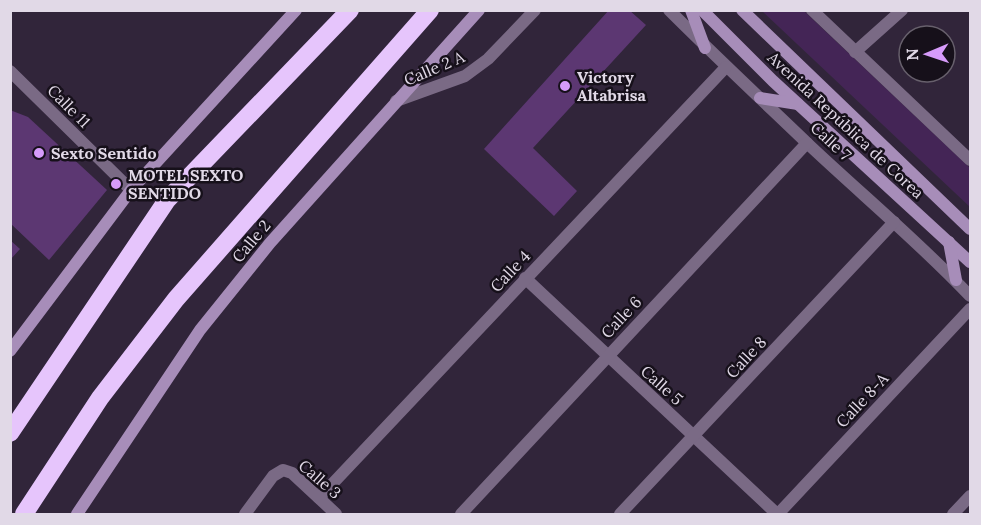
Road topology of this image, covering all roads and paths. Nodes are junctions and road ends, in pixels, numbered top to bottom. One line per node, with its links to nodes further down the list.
1 (296, 10): 21 (main road)
2 (350, 10): 32 (highway)
3 (430, 10): 36 (highway)
4 (479, 10): 17 (main road, Calle 2)
5 (535, 10): 17 (street, Calle 2 A)
6 (669, 10): 12 (street, Calle 7)
7 (691, 10): 12 (main road)
8 (702, 10): 18 (main road, Avenida República de Corea)
9 (742, 10): 23 (main road, Avenida República de Corea)
10 (812, 10): 13 (street)
11 (902, 10): 13 (street)
12 (705, 48): 14 (street, Calle 7)
13 (855, 52): 20 (street)
14 (726, 67): 16 (street, Calle 7); 26 (street, Calle 4)
15 (10, 71): 21 (street, Calle 11)
16 (760, 98): 18 (main road); 19 (street, Calle 7)
17 (395, 102): 37 (main road, Calle 2)
18 (798, 104): 24 (main road, Avenida República de Corea)
19 (807, 143): 22 (street, Calle 7); 31 (street, Calle 6)
20 (970, 160)
21 (131, 190): 30 (main road)
22 (894, 222): 27 (street, Calle 7); 33 (street, Calle 8)
23 (970, 229)
24 (949, 242): 25 (main road, Avenida República de Corea); 27 (main road)
25 (970, 262)
26 (525, 278): 31 (street, Calle 5); 35 (street, Calle 4)
27 (956, 280): 28 (street, Calle 7)
28 (970, 296)
29 (970, 309): 42 (street, Calle 8-A)
30 (11, 349)
31 (606, 357): 33 (street, Calle 5); 40 (street, Calle 6)
32 (10, 433)
33 (694, 437): 41 (street, Calle 8); 42 (street, Calle 5)
34 (970, 496): 43 (street)
35 (319, 498): 38 (street, Calle 3); 39 (street, Calle 3)
36 (24, 514)
37 (77, 514)
38 (245, 514)
39 (336, 514)
40 (461, 514)
41 (621, 514)
42 (777, 514)
43 (953, 514)

